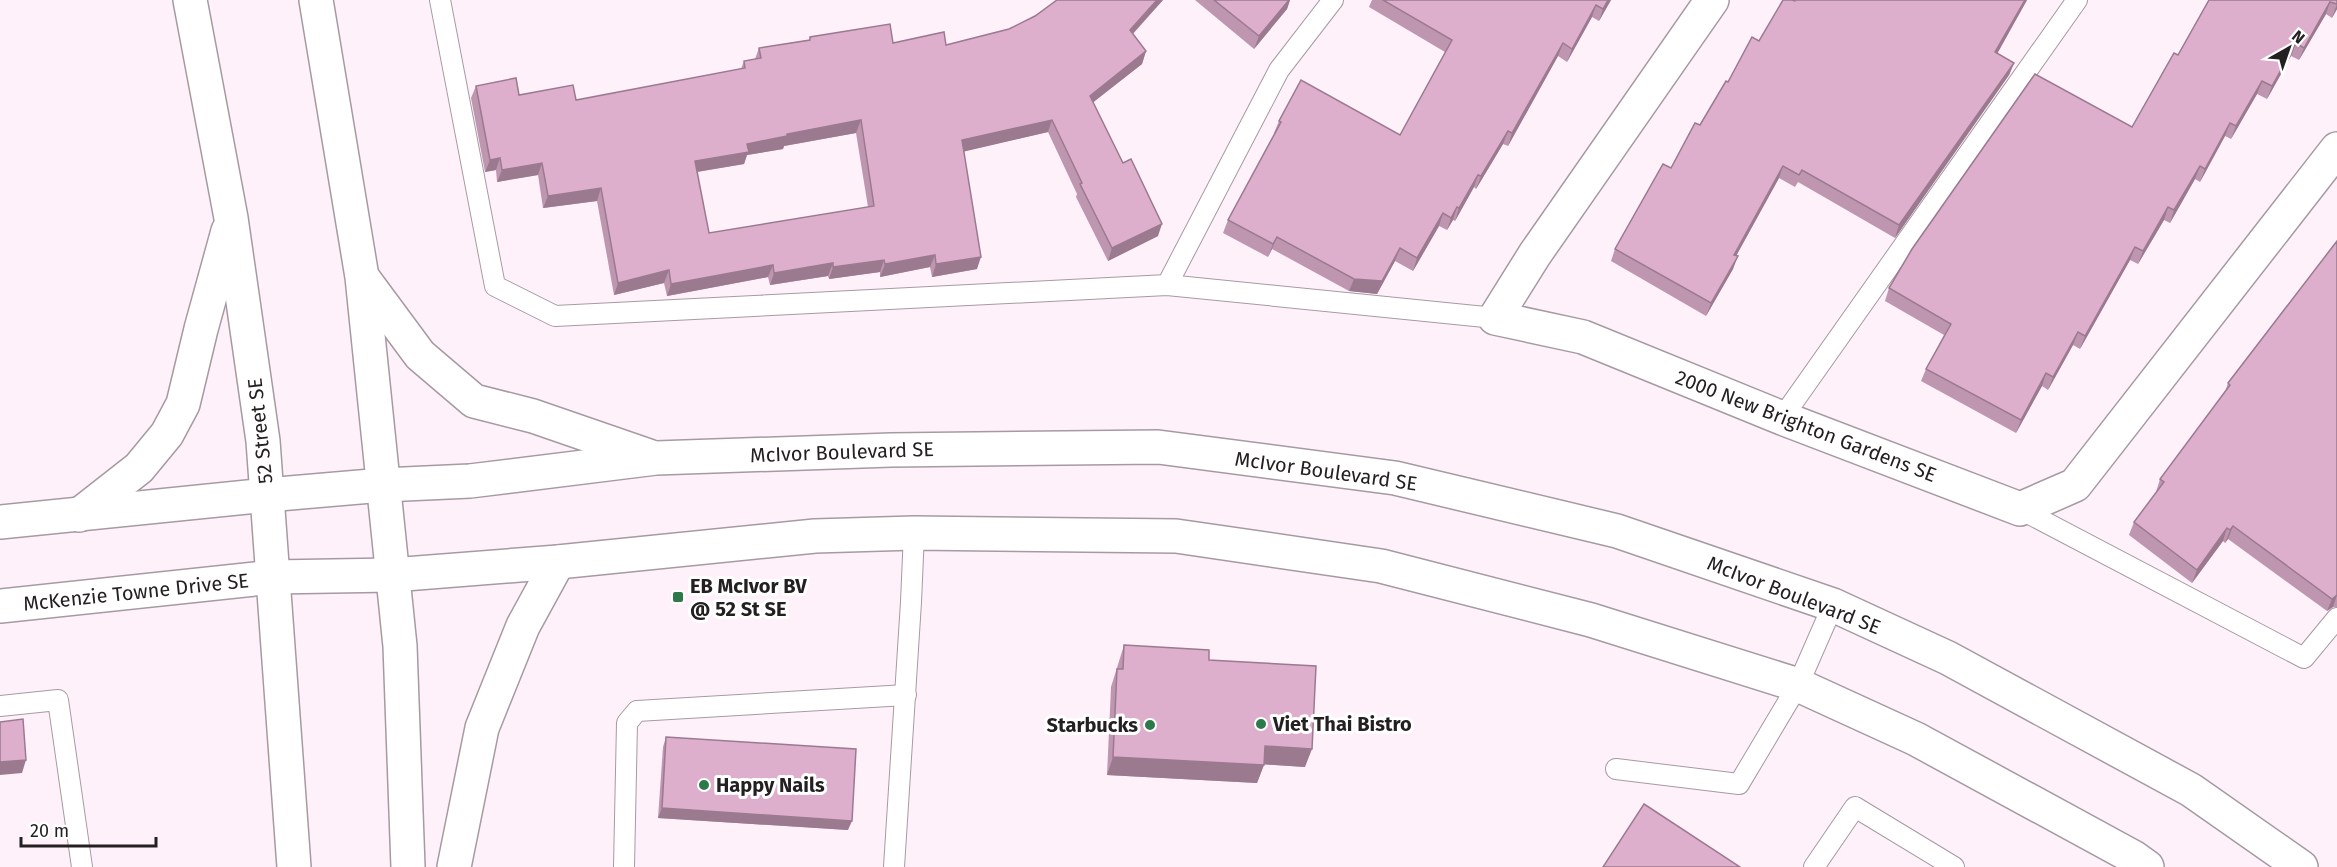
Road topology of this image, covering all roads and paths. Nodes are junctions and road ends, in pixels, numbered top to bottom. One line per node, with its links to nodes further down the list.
1 (190, 0): 8 (main road, 52 Street SE)
2 (316, 0): 9 (main road)
3 (441, 0): 10 (lane)
4 (1333, 0): 10 (lane)
5 (1712, 0): 11 (main road)
6 (2077, 0): 12 (lane)
7 (2337, 149): 16 (main road)
8 (231, 218): 15 (main road, 52 Street SE); 17 (main road)
9 (362, 277): 13 (main road); 14 (main road)
10 (1167, 285): 11 (lane)
11 (1495, 318): 12 (main road, 2000 New Brighton Gardens SE)
12 (1782, 418): 16 (main road, 2000 New Brighton Gardens SE)
13 (656, 458): 14 (main road, McIvor Boulevard SE); 23 (main road, McIvor Boulevard SE)
14 (383, 485): 15 (main road, McIvor Boulevard SE); 21 (main road)
15 (267, 495): 17 (main road); 22 (main road, 52 Street SE)
16 (2020, 509): 25 (lane)
17 (79, 515): 18 (main road)
18 (0, 522)
19 (914, 533): 20 (main road); 26 (main road); 27 (lane)
20 (558, 562): 21 (main road); 33 (main road)
21 (392, 575): 22 (main road); 32 (main road)
22 (273, 577): 24 (main road, McKenzie Towne Drive SE); 31 (main road, 52 Street SE)
23 (1833, 605): 26 (lane); 39 (main road, McIvor Boulevard SE)
24 (0, 606)
25 (2337, 618)
26 (1798, 685): 29 (lane); 38 (main road)
27 (906, 695): 34 (lane); 35 (lane)
28 (0, 706): 30 (lane)
29 (1616, 769)
30 (82, 867)
31 (294, 867)
32 (408, 867)
33 (454, 867)
34 (624, 867)
35 (894, 867)
36 (1814, 867): 37 (lane)
37 (1954, 867)
38 (2147, 867)
39 (2301, 867)

